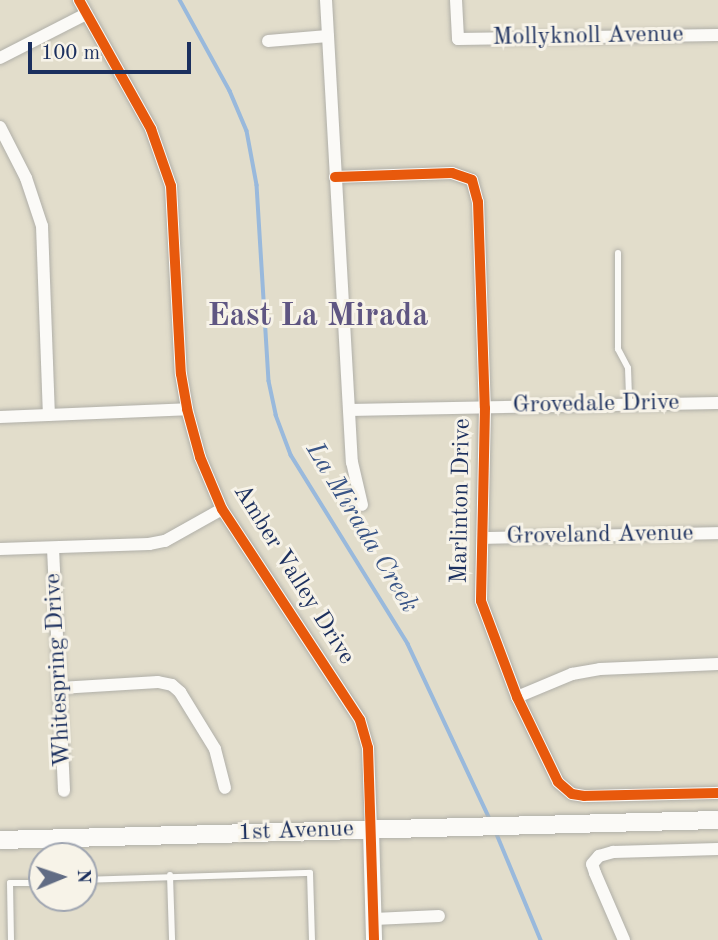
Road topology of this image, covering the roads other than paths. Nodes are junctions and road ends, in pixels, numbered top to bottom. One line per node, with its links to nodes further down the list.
1 (79, 0): 4 (street, Amber Valley Drive)
2 (326, 0): 6 (street)
3 (456, 0): 5 (street, Mollyknoll Avenue)
4 (86, 14): 8 (street); 15 (street, Amber Valley Drive)
5 (718, 35)
6 (328, 36): 7 (street); 10 (street)
7 (268, 41)
8 (0, 58)
9 (0, 127): 17 (street)
10 (335, 177): 14 (street, Marlinton Drive); 16 (street)
11 (618, 253): 13 (lane)
12 (718, 402): 13 (street, Grovedale Drive)
13 (629, 404): 14 (street, Grovedale Drive)
14 (485, 408): 16 (street, Grovedale Drive); 22 (street, Marlinton Drive)
15 (187, 409): 17 (street); 20 (street, Amber Valley Drive)
16 (349, 411): 19 (street)
17 (50, 415): 18 (street)
18 (0, 416)
19 (362, 505)
20 (222, 509): 23 (street); 32 (street, Amber Valley Drive)
21 (718, 533): 22 (street, Groveland Avenue)
22 (483, 538): 27 (street, Marlinton Drive)
23 (53, 548): 24 (street); 26 (street, Whitespring Drive)
24 (0, 549)
25 (718, 664): 27 (street)
26 (60, 688): 28 (street); 29 (street, Whitespring Drive)
27 (517, 697): 30 (street, Marlinton Drive)
28 (225, 788)
29 (64, 791)
30 (718, 793)
31 (718, 820): 32 (main road, 1st Avenue)
32 (371, 830): 33 (main road, 1st Avenue); 39 (street, Amber Valley Drive)
33 (0, 840)
34 (718, 849): 44 (street)
35 (170, 875): 36 (lane); 41 (lane); 42 (lane)
36 (98, 879)
37 (28, 883): 40 (lane)
38 (439, 916): 39 (street)
39 (373, 919): 43 (street, Amber Valley Drive)
40 (11, 940)
41 (172, 940)
42 (312, 940)
43 (374, 940)
44 (624, 940)

